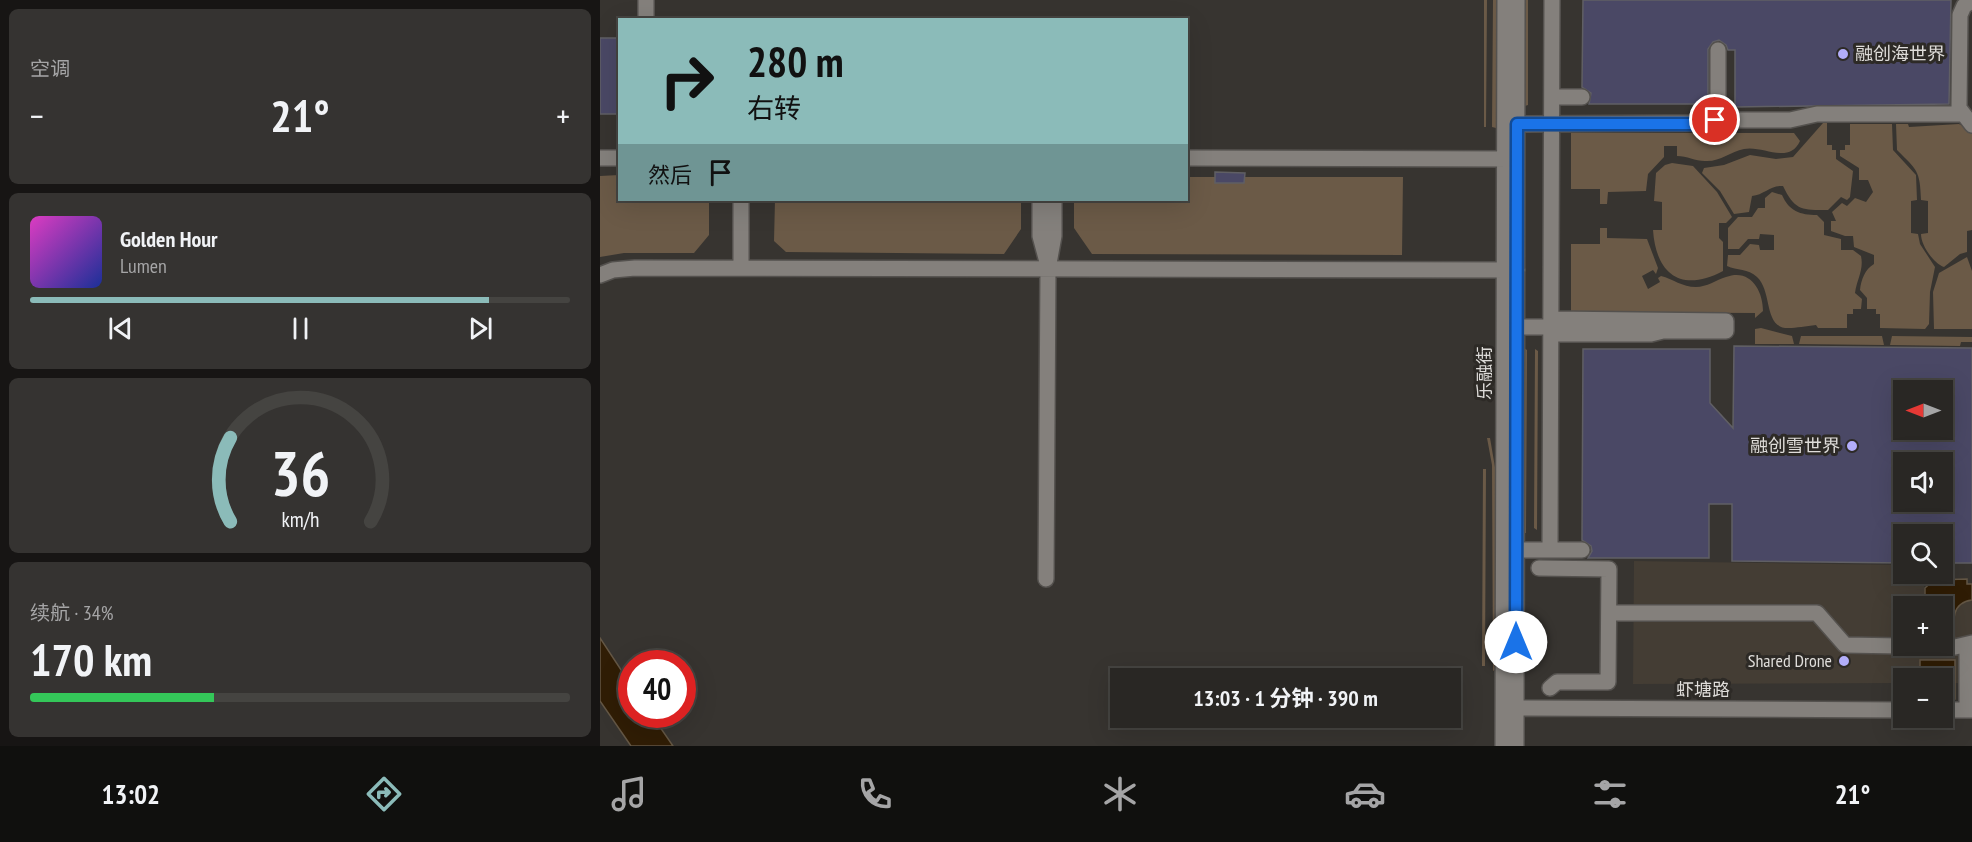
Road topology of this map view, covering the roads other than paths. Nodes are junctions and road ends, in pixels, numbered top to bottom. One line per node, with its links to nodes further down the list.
1 (645, 0): 6 (street)
2 (1505, 0): 17 (street, 乐融街)
3 (1517, 0): 13 (street, 乐融街)
4 (1552, 0): 8 (street)
5 (1972, 1): 10 (street)
6 (646, 18)
7 (1718, 50): 11 (street)
8 (1552, 97): 9 (street); 12 (street)
9 (1582, 97)
10 (1967, 119): 11 (street)
11 (1715, 120): 12 (street)
12 (1551, 123): 13 (street); 26 (street)
13 (1517, 124): 17 (street, 乐融街)
14 (618, 158): 16 (street)
15 (1188, 158): 17 (street)
16 (600, 159)
17 (1511, 159): 23 (street, 乐融街)
18 (741, 201): 21 (street)
19 (1040, 201): 22 (street)
20 (1054, 201): 22 (street)
21 (741, 268): 22 (street); 24 (street)
22 (1048, 269): 23 (street); 31 (street)
23 (1511, 270): 25 (street, 乐融街); 27 (street, 乐融街)
24 (600, 275)
25 (1517, 327): 26 (street); 27 (street, 乐融街)
26 (1551, 327): 26 (street); 28 (street)
27 (1510, 550): 28 (street); 35 (street, 乐融街)
28 (1550, 550): 29 (street)
29 (1582, 550)
30 (1539, 568): 32 (street)
31 (1046, 579)
32 (1609, 613): 33 (street); 34 (street)
33 (1965, 645): 38 (street)
34 (1550, 688)
35 (1510, 709): 36 (street, 虾塘路); 39 (street, 乐融街); 40 (street, 乐融街)
36 (1893, 710)
37 (1953, 710): 38 (street)
38 (1970, 710)
39 (1503, 746)
40 (1516, 746)

